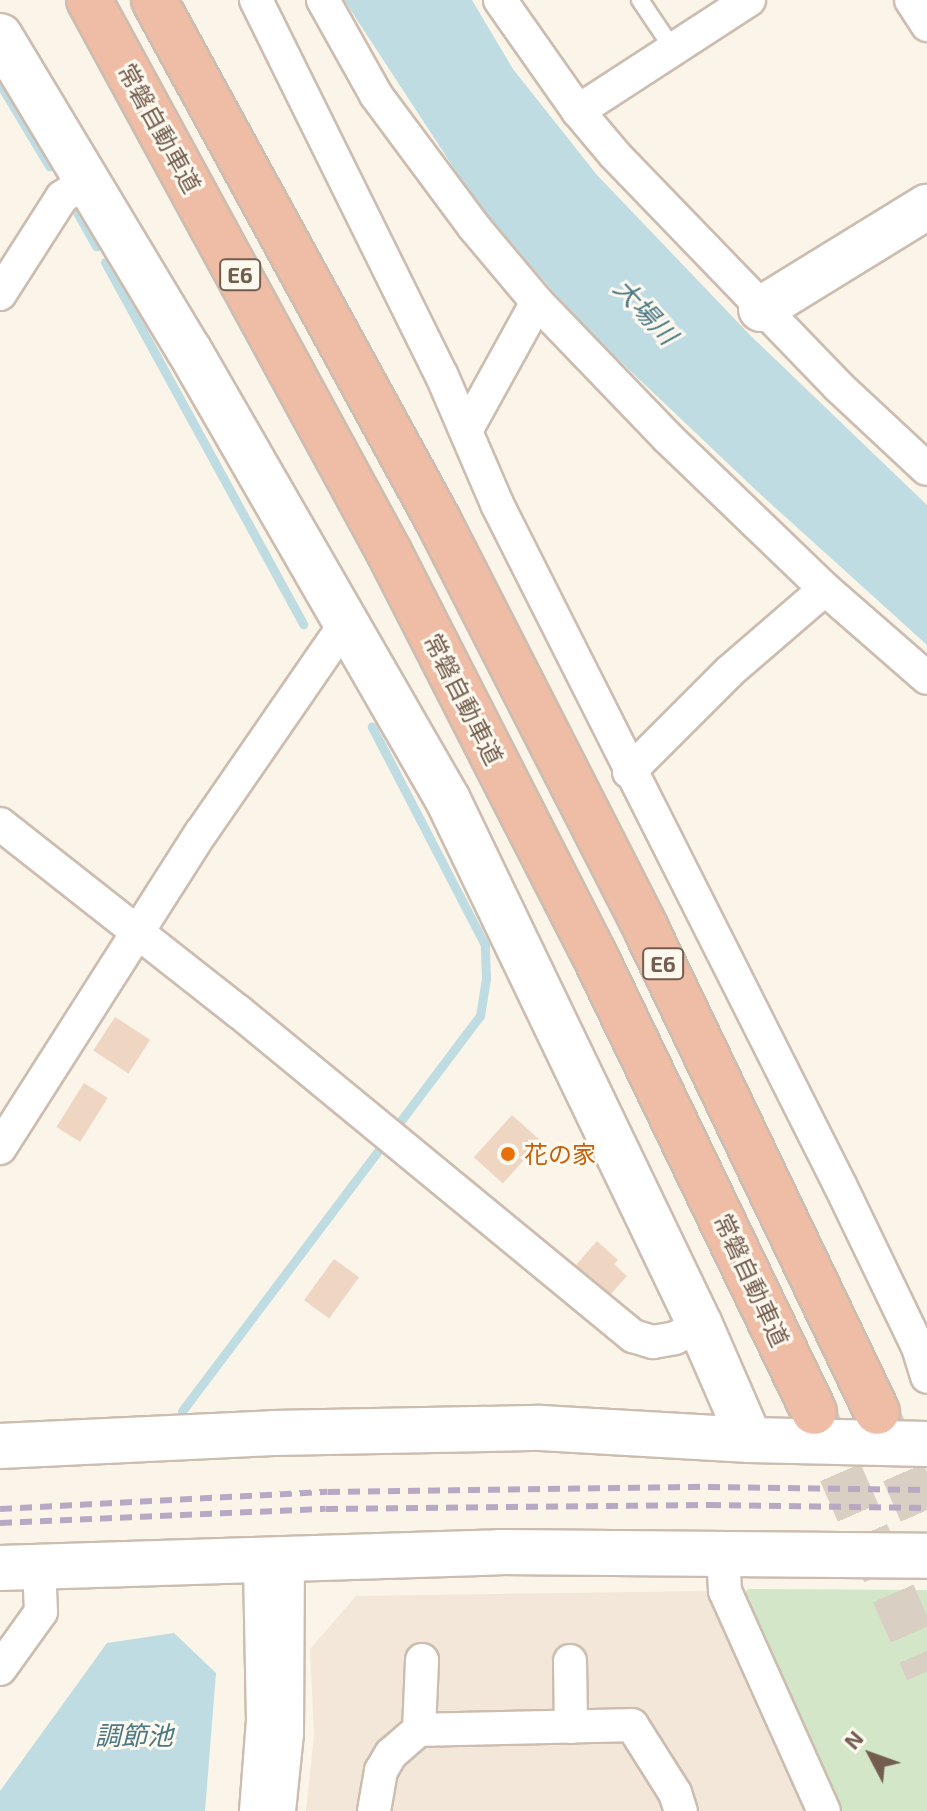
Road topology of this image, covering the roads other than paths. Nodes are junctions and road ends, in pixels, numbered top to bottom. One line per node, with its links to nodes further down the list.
1 (89, 0): 27 (highway, 常磐自動車道 / E6)
2 (154, 0): 28 (highway, E6)
3 (256, 0): 16 (street)
4 (323, 0): 14 (street)
5 (500, 0): 10 (street)
6 (640, 0): 9 (lane)
7 (749, 0): 9 (street)
8 (0, 36): 11 (street)
9 (673, 49): 10 (street)
10 (578, 111): 15 (street)
11 (88, 181): 13 (street); 19 (street)
12 (927, 207): 15 (street)
13 (0, 294)
14 (537, 302): 16 (street); 18 (street)
15 (761, 309): 17 (street)
16 (467, 429): 21 (street)
17 (927, 469)
18 (825, 589): 20 (street); 21 (street)
19 (347, 621): 23 (street); 25 (street)
20 (927, 678)
21 (629, 772): 26 (street)
22 (0, 824): 23 (street)
23 (139, 934): 24 (street); 25 (street)
24 (0, 1148)
25 (700, 1325): 29 (street)
26 (927, 1377)
27 (814, 1412)
28 (877, 1412)
29 (750, 1440): 30 (street); 31 (street)
30 (927, 1444)
31 (0, 1446)
32 (723, 1553): 33 (street); 34 (street); 45 (street)
33 (927, 1556)
34 (274, 1559): 35 (street); 41 (street); 42 (street)
35 (20, 1567): 38 (street)
36 (422, 1660): 40 (street)
37 (570, 1661): 39 (street)
38 (0, 1669)
39 (571, 1727): 40 (street); 44 (street)
40 (419, 1730): 43 (street)
41 (256, 1811)
42 (279, 1811)
43 (374, 1811)
44 (681, 1811)
45 (824, 1811)

